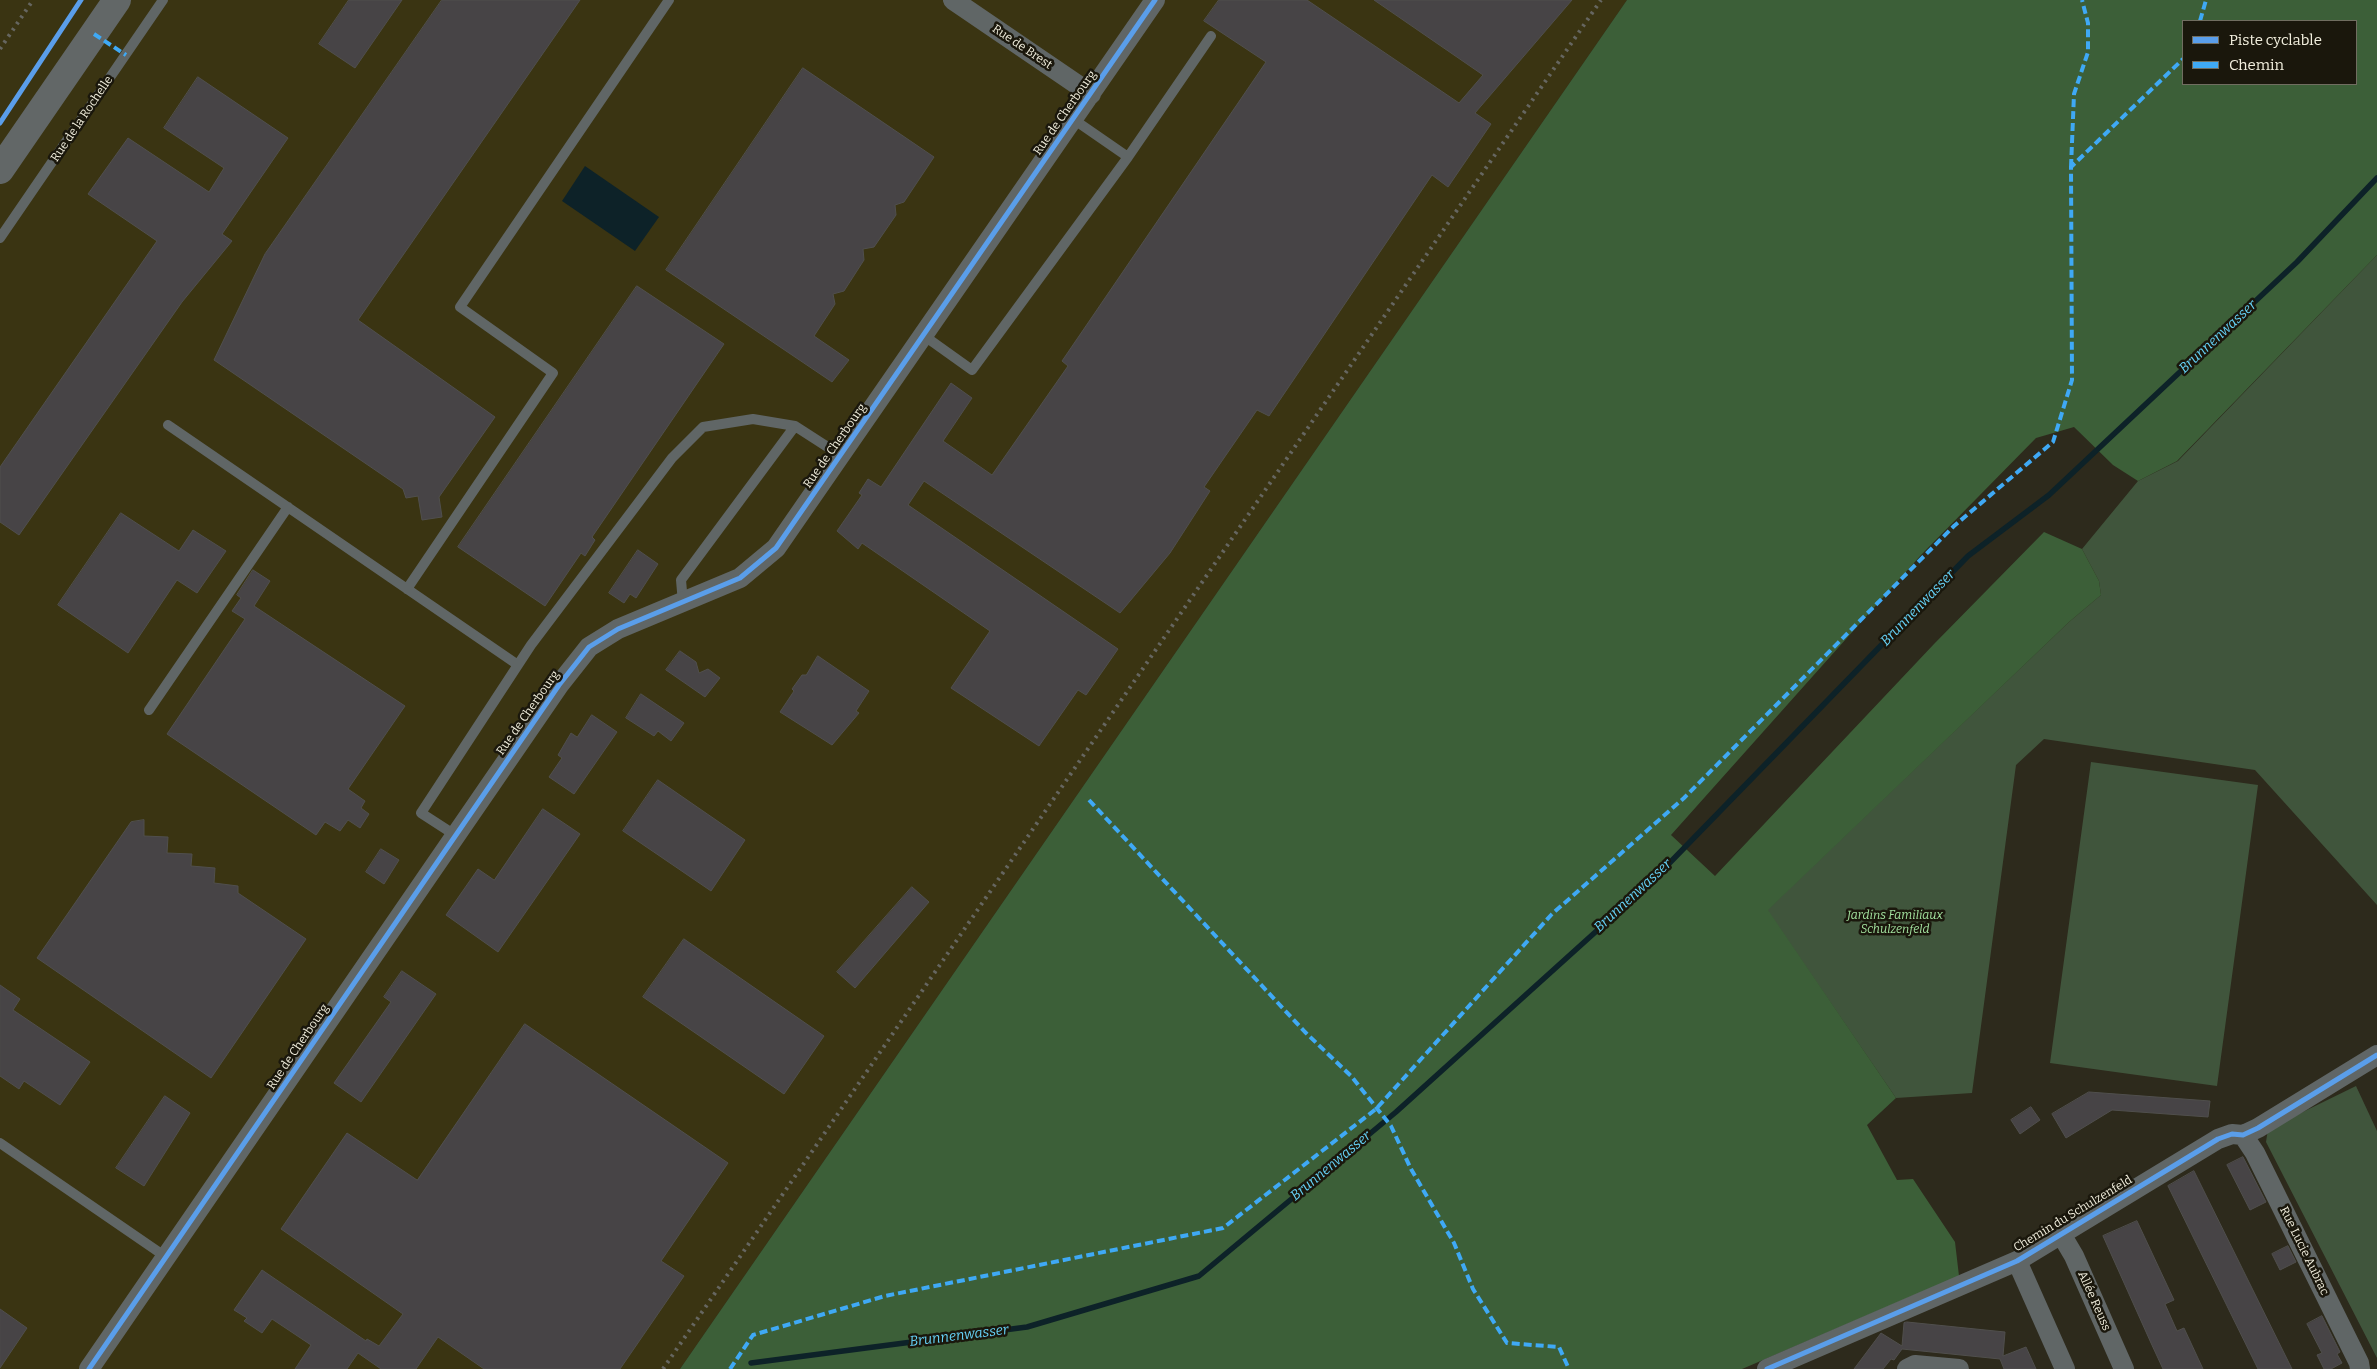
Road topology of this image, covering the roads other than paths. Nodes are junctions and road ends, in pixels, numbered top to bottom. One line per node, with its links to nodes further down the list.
1 (117, 0): 10 (main road)
2 (163, 0): 11 (lane, Rue de la Rochelle)
3 (669, 0): 17 (lane)
4 (953, 0): 7 (street, Rue de Brest)
5 (1155, 0): 7 (street, Rue de Cherbourg)
6 (1211, 36): 9 (lane)
7 (1091, 94): 8 (street, Rue de Cherbourg)
8 (1073, 119): 9 (lane); 12 (street, Rue de Cherbourg)
9 (1128, 157): 12 (lane)
10 (1, 168)
11 (0, 238)
12 (923, 335): 15 (street, Rue de Cherbourg)
13 (168, 425): 16 (lane)
14 (794, 426): 15 (lane); 18 (lane); 19 (lane)
15 (840, 455): 18 (street, Rue de Cherbourg)
16 (288, 508): 17 (lane); 20 (lane)
17 (408, 590): 19 (lane)
18 (682, 603): 21 (street, Rue de Cherbourg)
19 (518, 665): 21 (lane)
20 (149, 710)
21 (455, 835): 26 (street, Rue de Cherbourg)
22 (2377, 1055): 23 (street, Chemin du Schulzenfeld)
23 (2243, 1135): 25 (street, Chemin du Schulzenfeld); 34 (street, Rue Lucie Aubrac)
24 (0, 1143): 26 (lane)
25 (2061, 1234): 27 (street, Chemin du Schulzenfeld); 33 (street, Allée Reuss)
26 (166, 1257): 28 (street, Rue de Cherbourg)
27 (2017, 1261): 29 (street, Chemin du Schulzenfeld); 32 (street)
28 (89, 1369)
29 (1767, 1369)
30 (1907, 1369): 31 (street)
31 (1958, 1369)
32 (2065, 1369)
33 (2124, 1369)
34 (2364, 1369)

